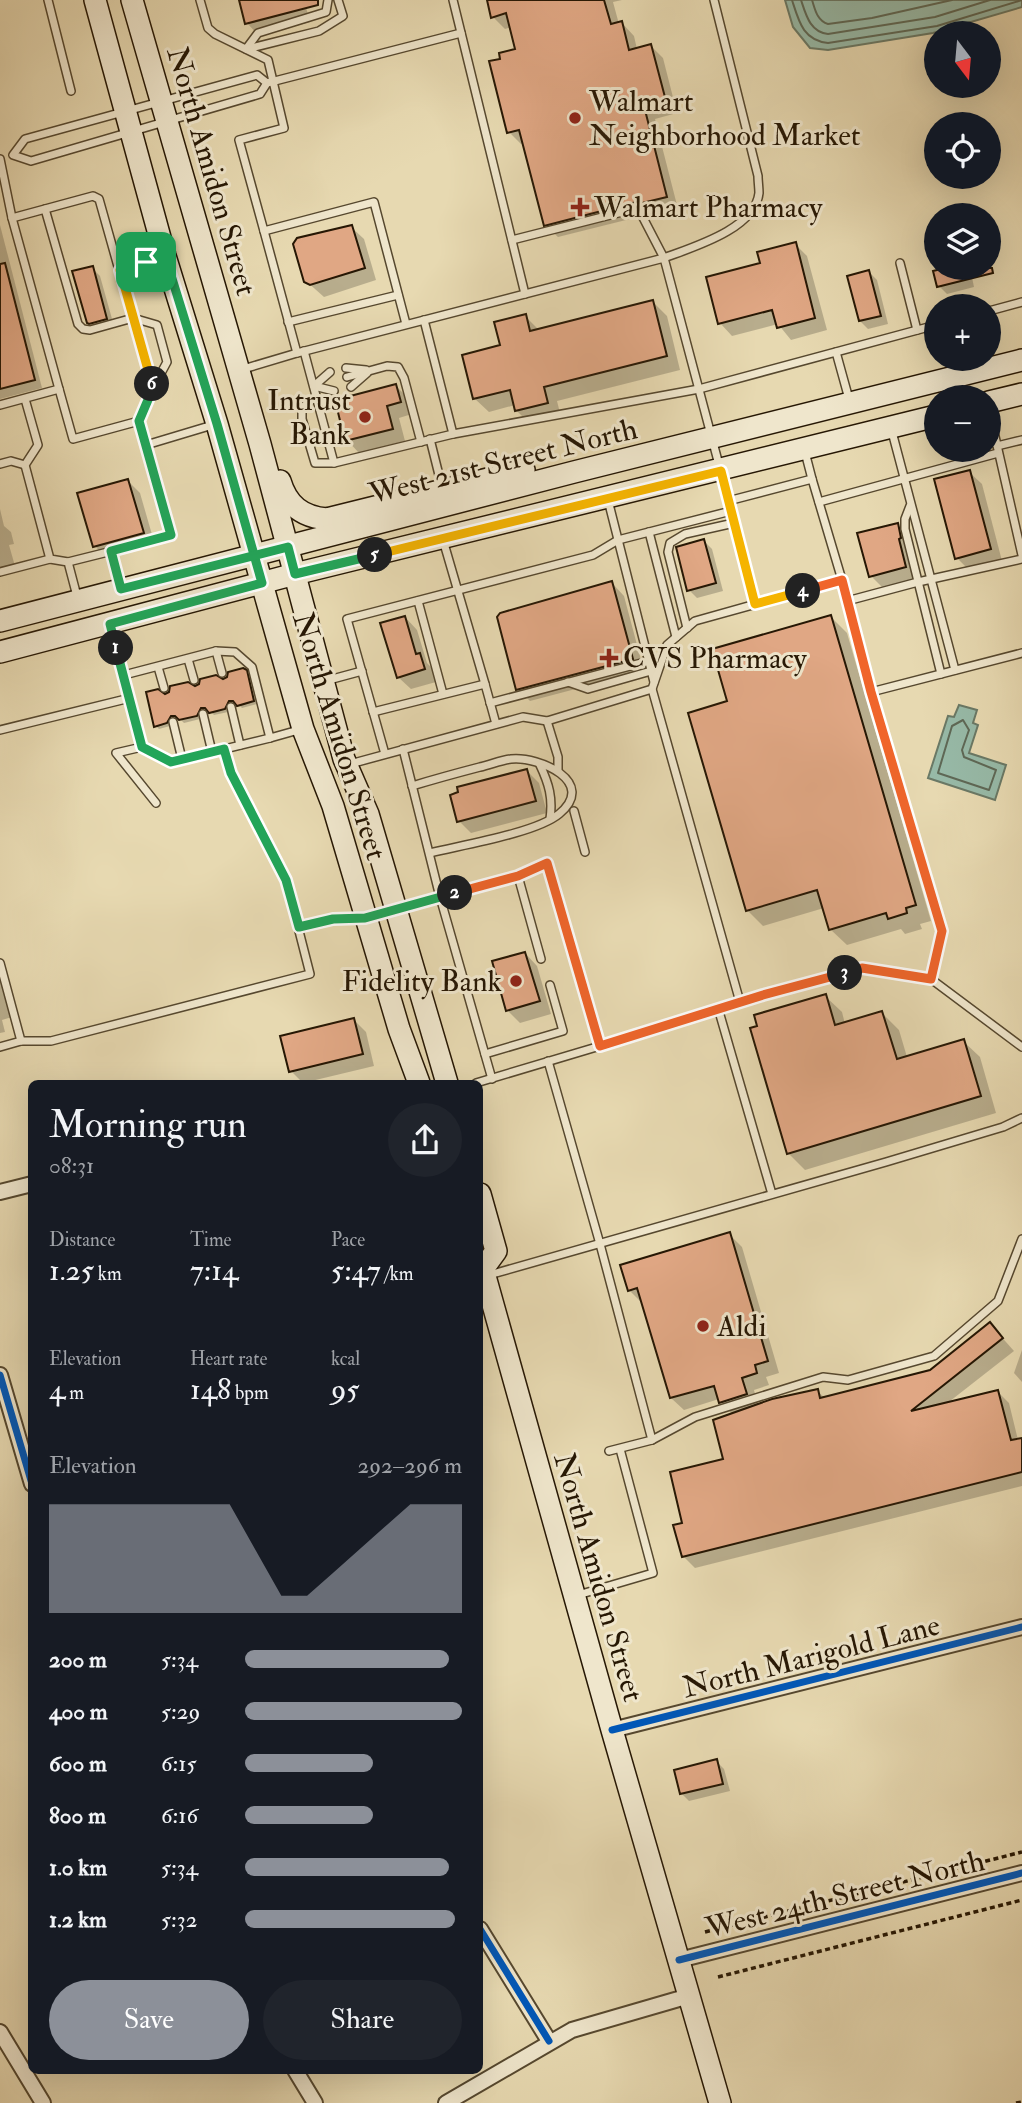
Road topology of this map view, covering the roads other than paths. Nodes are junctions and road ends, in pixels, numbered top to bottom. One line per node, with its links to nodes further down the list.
1 (48, 0): 12 (lane)
2 (95, 0): 14 (main road, North Amidon Street)
3 (132, 0): 13 (main road, North Amidon Street)
4 (200, 0): 10 (lane)
5 (328, 0): 10 (lane)
6 (338, 0): 10 (lane)
7 (453, 0): 9 (lane)
8 (714, 0): 22 (lane)
9 (461, 33): 11 (lane); 20 (lane)
10 (246, 49): 11 (lane)
11 (270, 83): 13 (lane); 13 (lane); 19 (lane)
12 (71, 91)
13 (164, 112): 14 (lane); 14 (lane); 39 (main road, North Amidon Street)
14 (128, 122): 15 (lane); 15 (lane); 21 (main road, North Amidon Street)
15 (13, 155): 16 (lane)
16 (0, 159): 18 (lane)
17 (45, 209): 18 (lane); 24 (lane); 29 (lane)
18 (12, 218): 47 (lane)
19 (264, 231): 26 (lane); 31 (lane)
20 (512, 240): 22 (lane); 25 (lane)
21 (165, 256): 24 (lane); 58 (main road, North Amidon Street)
22 (664, 258): 25 (lane); 48 (lane)
23 (900, 263): 34 (lane)
24 (120, 270): 29 (lane)
25 (525, 294): 30 (lane)
26 (398, 295): 31 (lane); 32 (lane)
27 (1022, 302): 28 (lane)
28 (1001, 308)
29 (133, 318): 46 (lane); 46 (lane)
30 (424, 320): 32 (lane); 60 (lane)
31 (288, 323): 35 (lane)
32 (407, 324): 35 (lane)
33 (924, 328): 34 (lane)
34 (917, 330): 36 (lane)
35 (300, 352): 39 (lane); 44 (lane)
36 (836, 352): 48 (lane); 54 (lane)
37 (1022, 360): 54 (main road, West 21st Street North)
38 (346, 368): 40 (lane)
39 (239, 371): 65 (main road, North Amidon Street)
40 (370, 371): 42 (lane); 45 (lane); 64 (lane)
41 (330, 372): 44 (lane)
42 (347, 377)
43 (331, 381): 44 (lane)
44 (314, 386): 49 (lane); 51 (lane)
45 (351, 387)
46 (153, 388): 57 (lane)
47 (59, 389): 52 (lane); 57 (lane)
48 (699, 389): 60 (lane); 62 (lane)
49 (334, 391)
50 (1022, 394): 53 (main road)
51 (316, 397): 71 (lane); 71 (lane)
52 (25, 398): 55 (lane); 73 (lane)
53 (1001, 399)
54 (850, 404): 62 (main road, West 21st Street North)
55 (0, 405)
56 (924, 419): 59 (main road, West 21st Street North)
57 (139, 421): 66 (lane)
58 (217, 424): 66 (lane); 90 (main road, North Amidon Street)
59 (890, 428): 68 (main road, West 21st Street North); 77 (lane)
60 (453, 434): 61 (lane)
61 (430, 439): 64 (lane); 78 (lane)
62 (712, 439): 74 (lane); 75 (main road, West 21st Street North)
63 (1022, 440): 67 (lane)
64 (421, 442): 71 (lane)
65 (260, 444): 78 (main road); 88 (main road, North Amidon Street)
66 (146, 445): 89 (lane)
67 (1001, 448)
68 (804, 449): 74 (main road, West 21st Street North); 76 (lane)
69 (957, 462): 77 (lane)
70 (1001, 462): 91 (lane)
71 (334, 463)
72 (0, 464): 73 (lane)
73 (25, 465): 92 (lane)
74 (721, 471): 79 (main road, West 21st Street North); 80 (lane)
75 (574, 472): 78 (main road); 88 (main road, West 21st Street North)
76 (812, 479): 80 (lane); 81 (lane)
77 (903, 479): 81 (lane); 82 (lane)
78 (443, 491)
79 (608, 498): 86 (main road, West 21st Street North); 87 (lane)
80 (728, 500): 83 (lane)
81 (819, 502): 96 (lane)
82 (911, 506): 97 (lane); 98 (lane)
83 (731, 511): 84 (lane); 85 (lane)
84 (734, 523): 105 (lane); 108 (lane)
85 (649, 532): 87 (lane); 109 (lane)
86 (442, 538): 95 (main road, West 21st Street North); 101 (lane)
87 (618, 540): 101 (lane); 114 (lane)
88 (288, 547): 90 (main road, West 21st Street North); 95 (main road, North Amidon Street)
89 (111, 551): 93 (lane); 100 (lane)
90 (254, 555): 99 (main road, North Amidon Street); 100 (main road, West 21st Street North)
91 (1022, 557): 97 (lane)
92 (50, 559): 93 (lane); 94 (lane)
93 (68, 562): 102 (lane)
94 (0, 572)
95 (295, 574): 99 (main road, West 21st Street North); 123 (main road, North Amidon Street)
96 (842, 580): 104 (lane); 105 (lane)
97 (930, 580): 98 (lane); 116 (lane)
98 (918, 582): 104 (lane); 120 (lane)
99 (262, 583): 107 (main road, West 21st Street North); 138 (main road, North Amidon Street)
100 (121, 589): 102 (main road, West 21st Street North)
101 (456, 591): 103 (lane); 125 (lane)
102 (78, 600): 106 (main road, West 21st Street North)
103 (418, 601): 117 (lane); 129 (lane)
104 (847, 601): 128 (lane)
105 (755, 604): 108 (lane)
106 (0, 621)
107 (110, 624): 111 (main road, West 21st Street North); 121 (lane)
108 (687, 628): 109 (lane)
109 (677, 637): 126 (lane)
110 (216, 651): 113 (lane); 119 (lane); 140 (lane)
111 (0, 652)
112 (1022, 653): 116 (lane)
113 (188, 659): 115 (lane); 122 (lane)
114 (649, 661): 118 (lane); 124 (lane)
115 (158, 667): 121 (lane); 127 (lane)
116 (955, 670): 120 (lane)
117 (362, 671): 123 (lane); 133 (lane)
118 (651, 671): 124 (lane); 126 (lane)
119 (222, 673)
120 (941, 674): 128 (lane)
121 (124, 676): 130 (lane)
122 (194, 680)
123 (322, 681): 148 (main road, North Amidon Street)
124 (567, 682): 131 (lane)
125 (485, 684): 129 (lane); 131 (lane)
126 (653, 686): 135 (lane); 166 (lane)
127 (164, 688)
128 (871, 692): 164 (lane)
129 (443, 694): 133 (lane)
130 (130, 698): 139 (lane); 142 (lane)
131 (490, 703): 137 (lane)
132 (231, 707): 141 (lane)
133 (373, 712): 146 (lane)
134 (203, 714): 145 (lane)
135 (547, 721): 137 (lane); 150 (lane)
136 (173, 722): 147 (lane)
137 (496, 724): 144 (lane)
138 (303, 729): 140 (lane); 160 (main road, North Amidon Street)
139 (0, 730)
140 (270, 738): 141 (lane)
141 (240, 745): 143 (lane)
142 (142, 747): 147 (lane); 152 (lane)
143 (224, 749): 145 (lane); 161 (lane)
144 (403, 749): 146 (lane); 151 (lane)
145 (212, 752): 147 (lane)
146 (385, 754): 148 (lane)
147 (182, 759)
148 (346, 765): 159 (main road, North Amidon Street)
149 (540, 765): 150 (lane); 151 (lane); 154 (lane)
150 (558, 771): 154 (lane)
151 (412, 786): 156 (lane)
152 (156, 803)
153 (574, 811): 155 (lane)
154 (550, 819): 156 (lane)
155 (585, 852)
156 (430, 853): 158 (lane)
157 (518, 876): 158 (lane); 162 (lane); 169 (lane)
158 (440, 897): 159 (lane); 172 (lane)
159 (396, 909): 160 (lane); 176 (main road, North Amidon Street)
160 (365, 918): 161 (lane); 175 (main road, North Amidon Street)
161 (299, 927): 168 (lane)
162 (541, 959)
163 (0, 963): 168 (lane)
164 (931, 979): 166 (lane); 171 (lane)
165 (550, 985): 172 (lane)
166 (740, 1002): 167 (lane)
167 (718, 1008): 169 (lane); 181 (lane)
168 (21, 1041): 170 (lane)
169 (600, 1046): 173 (lane)
170 (0, 1047)
171 (1022, 1047)
172 (485, 1054): 174 (lane)
173 (548, 1061): 174 (lane); 184 (lane)
174 (492, 1079): 177 (lane)
175 (418, 1080)
176 (446, 1080)
177 (483, 1081)
178 (1022, 1118): 181 (lane)
179 (28, 1185): 180 (street)
180 (0, 1192)
181 (772, 1194): 184 (lane)
182 (483, 1205): 185 (main road)
183 (1022, 1239): 187 (lane)
184 (600, 1244): 185 (lane); 187 (lane)
185 (483, 1270): 191 (main road, North Amidon Street)
186 (0, 1375): 190 (street)
187 (652, 1440): 188 (lane)
188 (620, 1448): 189 (lane); 191 (lane)
189 (609, 1451)
190 (28, 1470)
191 (574, 1596): 193 (main road, North Amidon Street)
192 (1022, 1627): 193 (street, North Marigold Lane)
193 (612, 1730): 196 (main road, North Amidon Street)
194 (1022, 1873): 196 (street, West 24th Street North)
195 (483, 1934): 199 (street)
196 (679, 1960): 197 (main road, North Amidon Street)
197 (689, 1996): 199 (street); 204 (main road, North Amidon Street)
198 (0, 2032): 201 (street)
199 (549, 2042): 203 (street)
200 (297, 2074): 202 (street)
201 (43, 2103)
202 (315, 2103)
203 (446, 2103)
204 (720, 2103)

